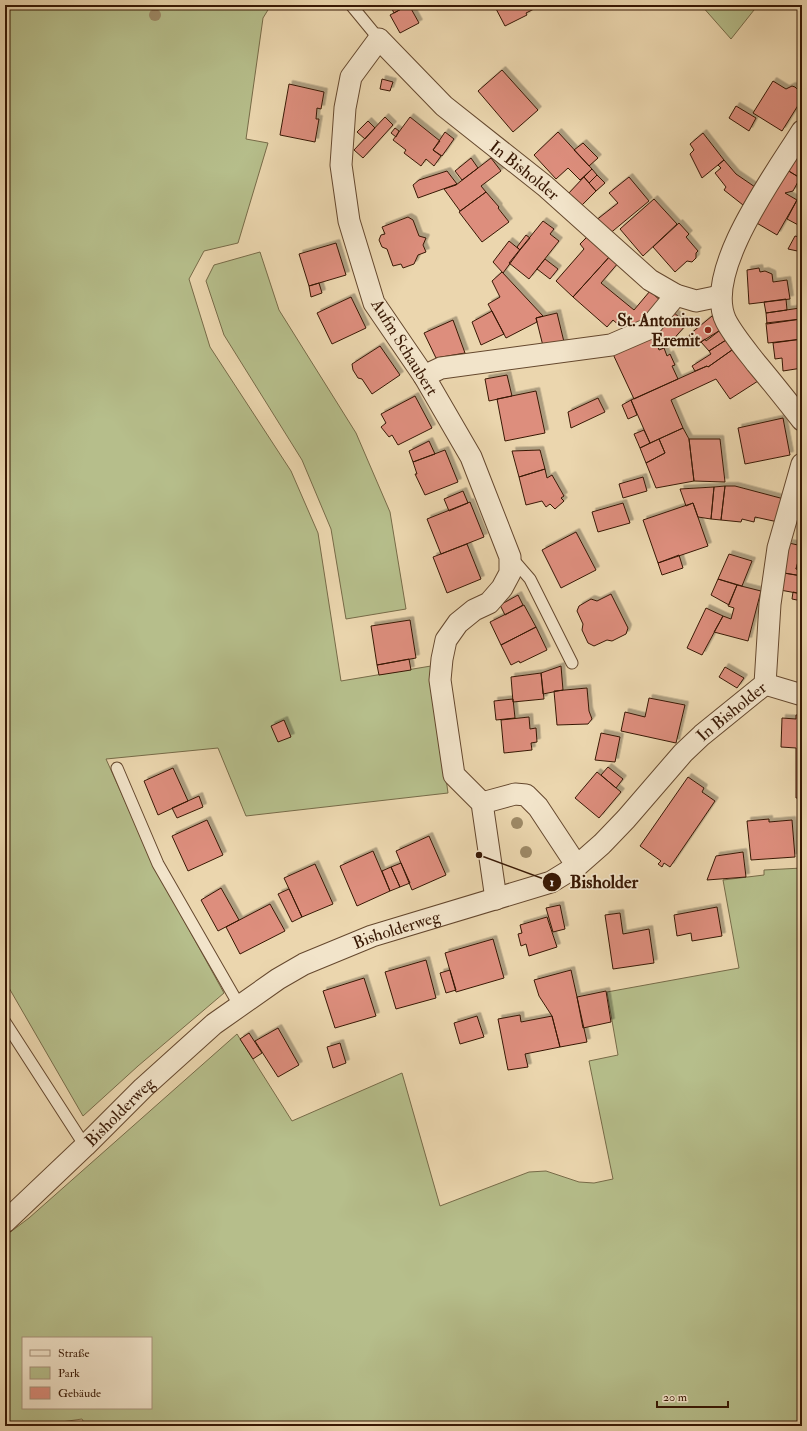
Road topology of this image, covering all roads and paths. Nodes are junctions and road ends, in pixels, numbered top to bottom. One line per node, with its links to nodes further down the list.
1 (351, 5): 2 (lane)
2 (379, 39): 4 (street, In Bisholder); 6 (street, Aufm Schaubert)
3 (802, 131): 5 (street)
4 (676, 295): 5 (street, In Bisholder); 6 (street)
5 (720, 296): 7 (street)
6 (424, 376): 9 (street, Aufm Schaubert)
7 (802, 420)
8 (802, 464): 11 (street, In Bisholder)
9 (510, 557): 10 (lane, Aufm Schaubert); 14 (street, Aufm Schaubert)
10 (572, 663)
11 (765, 684): 12 (street); 15 (street, In Bisholder)
12 (802, 695)
13 (117, 768): 17 (lane)
14 (482, 803): 15 (street); 16 (street)
15 (577, 866): 16 (street, In Bisholder)
16 (496, 899): 17 (street, Bisholderweg)
17 (238, 1005): 19 (street, Bisholderweg)
18 (5, 1022): 19 (lane)
19 (85, 1146): 20 (street, Bisholderweg)
20 (5, 1222)

